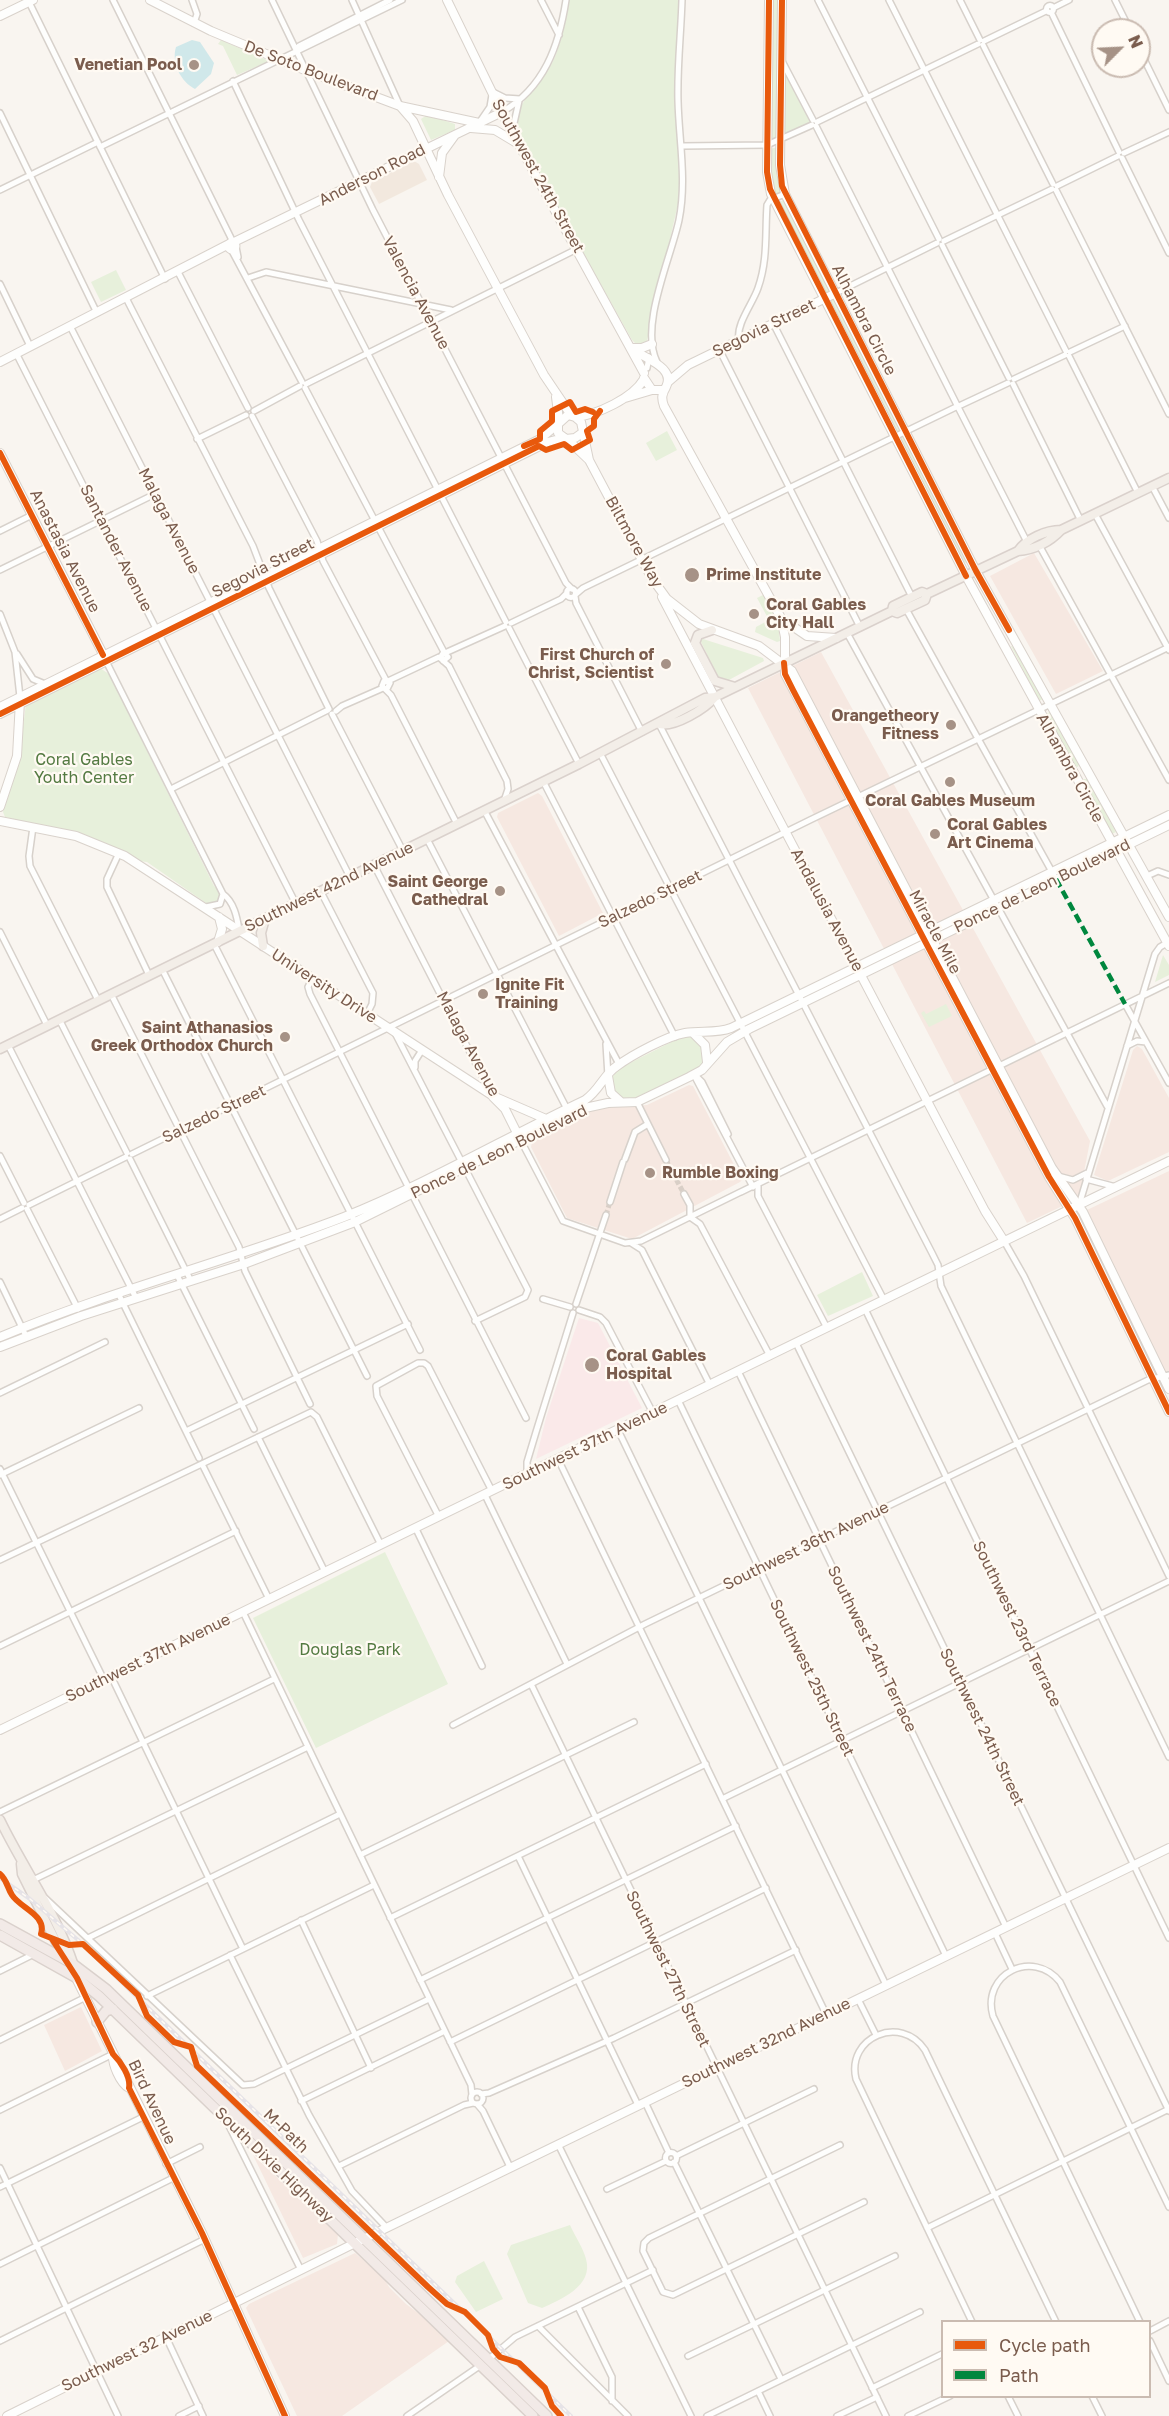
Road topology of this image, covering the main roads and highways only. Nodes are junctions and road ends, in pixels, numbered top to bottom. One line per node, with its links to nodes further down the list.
1 (1169, 478): 3 (main road, Southwest 42nd Avenue)
2 (1052, 530): 3 (main road, Southwest 42nd Avenue); 4 (main road); 5 (main road, Southwest 42nd Avenue)
3 (1061, 530): 4 (main road, Southwest 42nd Avenue)
4 (1039, 545): 5 (main road, Southwest 42nd Avenue)
5 (1018, 551): 6 (main road, Southwest 42nd Avenue)
6 (925, 593): 7 (main road, Southwest 42nd Avenue); 7 (main road, Southwest 42nd Avenue)
7 (892, 611): 9 (main road, Southwest 42nd Avenue)
8 (712, 630): 9 (main road)
9 (735, 687): 10 (main road, Southwest 42nd Avenue)
10 (265, 919): 11 (main road); 12 (main road, Southwest 42nd Avenue)
11 (263, 946)
12 (4, 1047)
13 (0, 1821): 14 (main road)
14 (21, 1864): 17 (main road); 18 (main road)
15 (0, 1923): 17 (highway)
16 (0, 1935): 19 (highway, South Dixie Highway)
17 (63, 1958): 18 (highway); 19 (main road)
18 (73, 1964): 19 (main road); 22 (highway)
19 (76, 1978): 20 (highway, South Dixie Highway)
20 (113, 2009): 21 (highway); 22 (highway, South Dixie Highway)
21 (97, 2022)
22 (359, 2241): 23 (highway)
23 (485, 2362): 24 (highway); 25 (highway)
24 (528, 2415)
25 (548, 2416)

